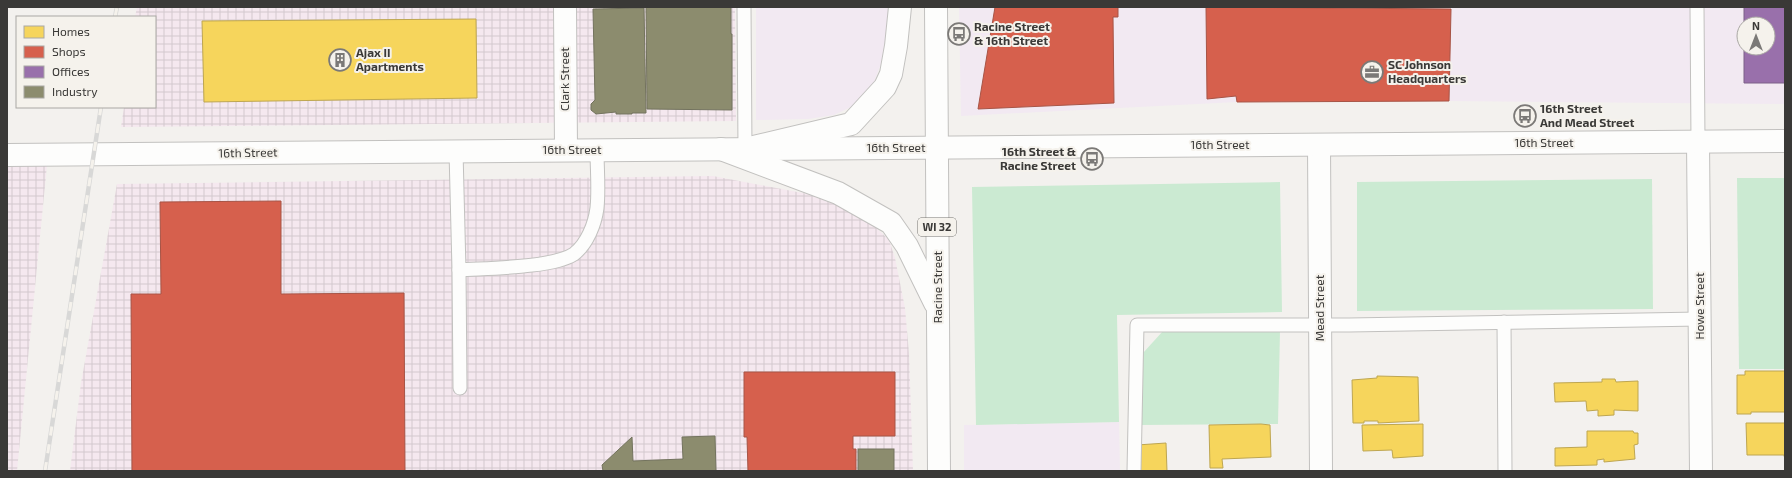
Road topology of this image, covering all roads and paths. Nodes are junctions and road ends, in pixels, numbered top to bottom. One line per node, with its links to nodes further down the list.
1 (565, 7): 12 (street, Clark Street)
2 (744, 7): 11 (lane)
3 (900, 7): 11 (street)
4 (936, 7): 9 (street, Racine Street / WI 32)
5 (1697, 7): 7 (lane)
6 (1785, 141): 7 (street, 16th Street)
7 (1698, 142): 8 (street, 16th Street); 18 (street, Howe Street)
8 (1319, 145): 9 (street, 16th Street); 20 (street, Mead Street)
9 (937, 147): 11 (street, 16th Street); 17 (street, Racine Street / WI 32)
10 (721, 149): 11 (street, 16th Street); 13 (street, 16th Street); 17 (street)
11 (745, 149)
12 (566, 150): 13 (street, 16th Street); 14 (street, 16th Street)
13 (597, 150): 16 (lane)
14 (456, 151): 15 (street, 16th Street); 16 (lane)
15 (7, 155)
16 (459, 270): 21 (lane)
17 (938, 307): 22 (street, Racine Street / WI 32)
18 (1700, 319): 19 (lane); 26 (street, Howe Street)
19 (1504, 322): 20 (lane); 25 (lane)
20 (1320, 325): 23 (lane); 24 (street, Mead Street)
21 (460, 388)
22 (939, 471)
23 (1134, 471)
24 (1321, 471)
25 (1505, 471)
26 (1701, 471)

